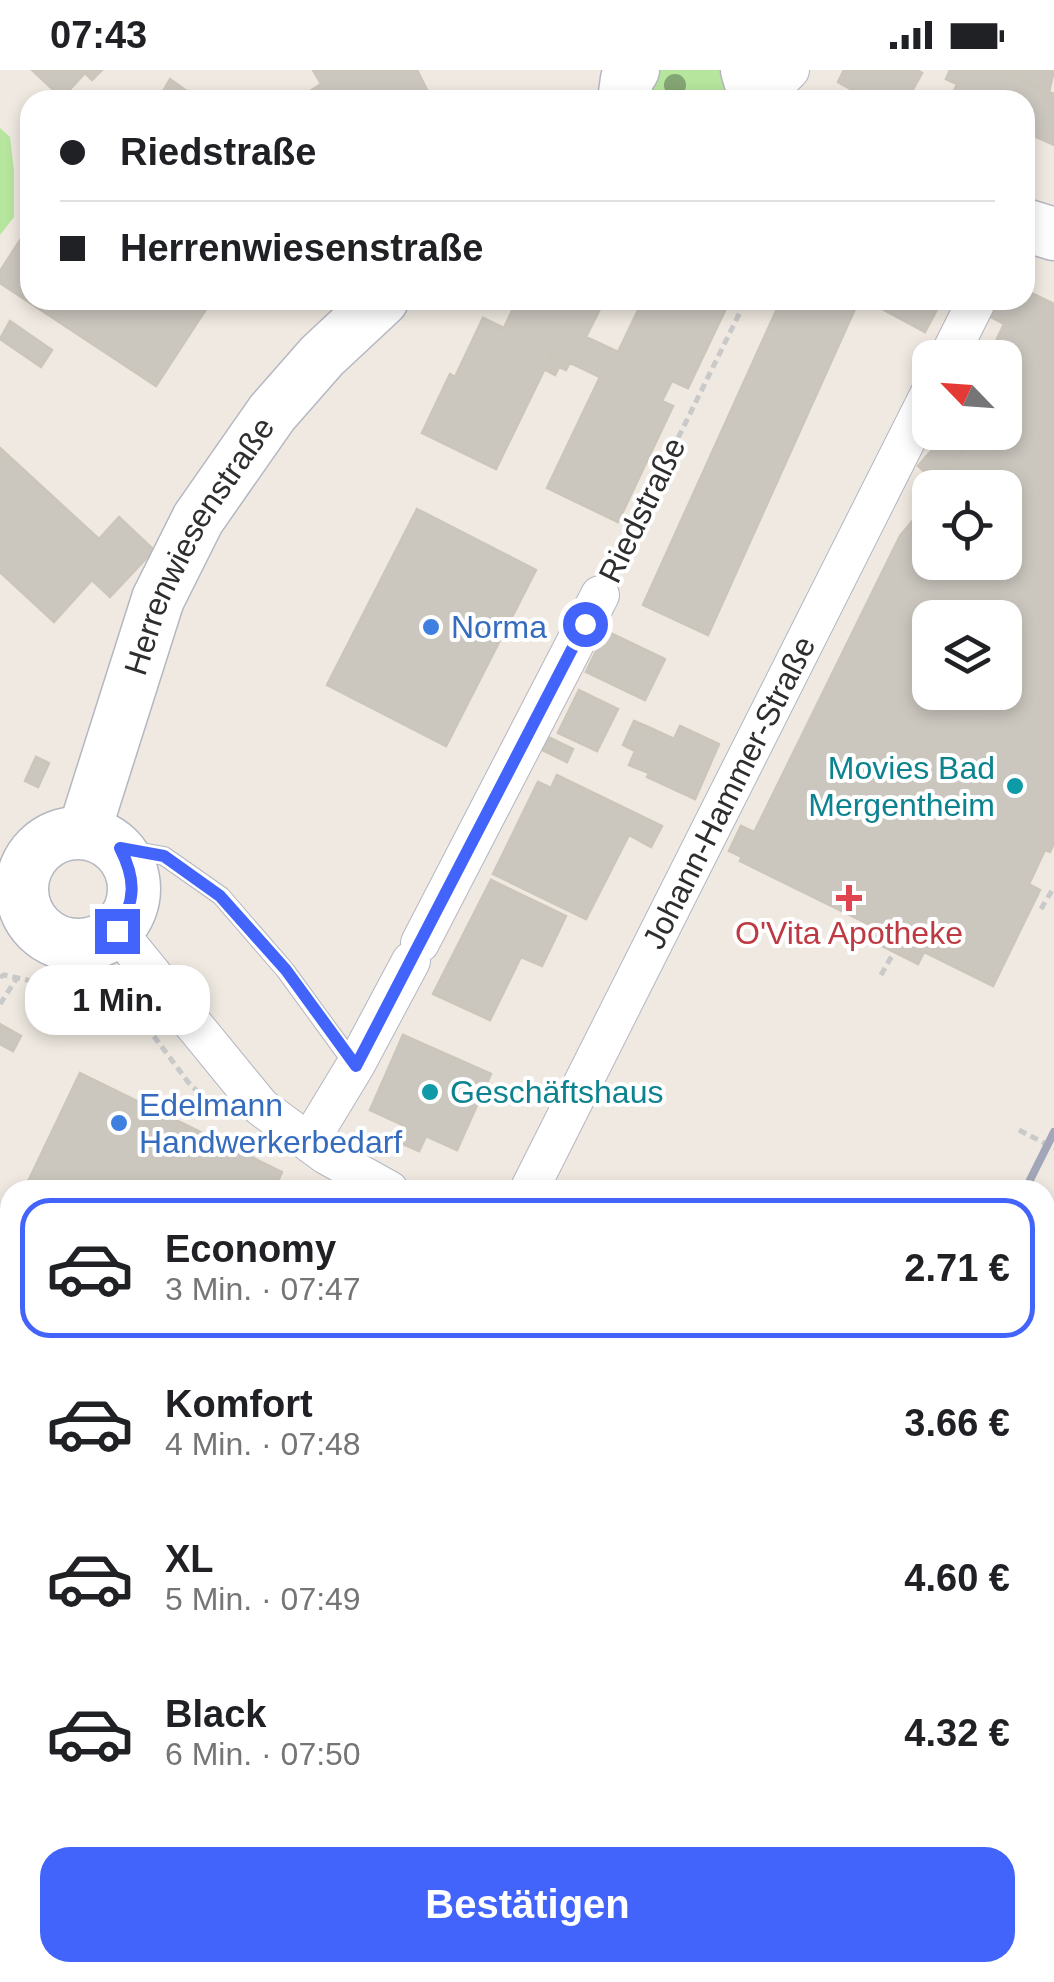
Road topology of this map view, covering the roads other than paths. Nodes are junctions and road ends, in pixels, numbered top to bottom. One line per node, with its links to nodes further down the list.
1 (371, 310): 6 (street, Herrenwiesenstraße)
2 (972, 310): 3 (street)
3 (957, 340)
4 (912, 429): 12 (street, Johann-Hammer-Straße)
5 (600, 595): 9 (street, Riedstraße)
6 (102, 840): 7 (street); 8 (street); 9 (lane)
7 (117, 931): 8 (street); 10 (street)
8 (14, 945)
9 (356, 1066): 10 (street, Riedstraße)
10 (309, 1142): 11 (street)
11 (372, 1180)
12 (534, 1180)

